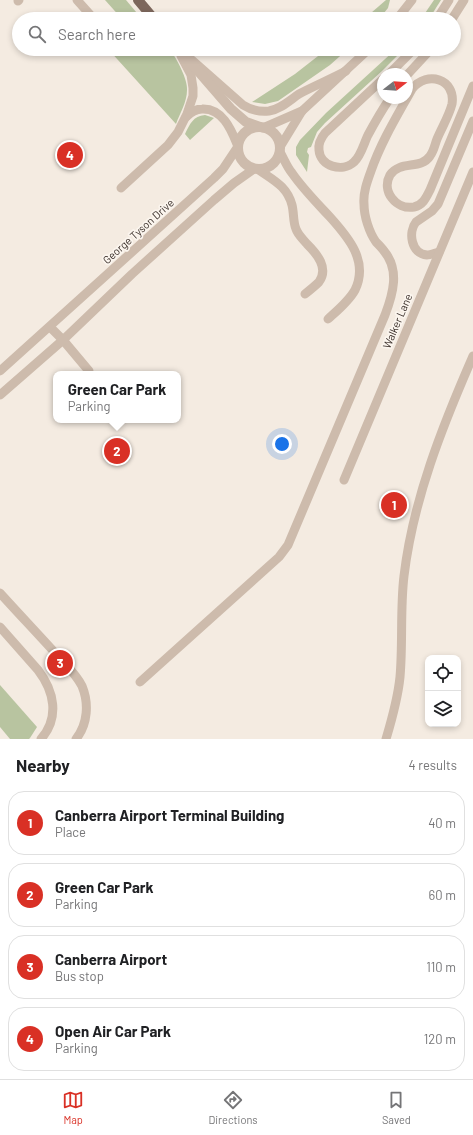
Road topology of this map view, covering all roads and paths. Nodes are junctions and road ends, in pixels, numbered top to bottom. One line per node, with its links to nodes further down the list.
1 (78, 0): 6 (lane)
2 (138, 0): 7 (main road)
3 (412, 0): 8 (lane)
4 (449, 0): 9 (lane)
5 (464, 0): 10 (lane)
6 (88, 12)
7 (148, 12)
8 (403, 12)
9 (441, 12)
10 (456, 12)
11 (182, 56): 24 (lane)
12 (185, 56): 26 (street)
13 (187, 56): 19 (lane)
14 (362, 56): 19 (lane)
15 (407, 56): 17 (lane)
16 (425, 56): 18 (lane)
17 (395, 68)
18 (413, 68)
19 (346, 71): 23 (lane)
20 (377, 85): 22 (lane)
21 (473, 86): 44 (lane)
22 (386, 104)
23 (302, 111): 26 (lane); 28 (lane)
24 (183, 121): 27 (lane); 31 (lane)
25 (473, 121): 32 (lane)
26 (262, 127): 27 (street); 28 (street)
27 (237, 146): 29 (street); 35 (lane, George Tyson Drive)
28 (280, 150): 29 (street); 34 (lane)
29 (256, 170): 33 (lane); 36 (lane)
30 (473, 172): 32 (lane, Walker Lane)
31 (121, 188)
32 (439, 252): 41 (lane, Walker Lane)
33 (305, 294)
34 (328, 319)
35 (50, 327): 36 (lane); 39 (lane, George Tyson Drive)
36 (63, 340): 38 (lane); 40 (lane)
37 (473, 356): 47 (lane)
38 (89, 370)
39 (0, 371)
40 (0, 395)
41 (344, 480)
42 (0, 593): 46 (lane)
43 (0, 627): 45 (lane)
44 (140, 682)
45 (41, 739)
46 (76, 739)
47 (386, 739)

